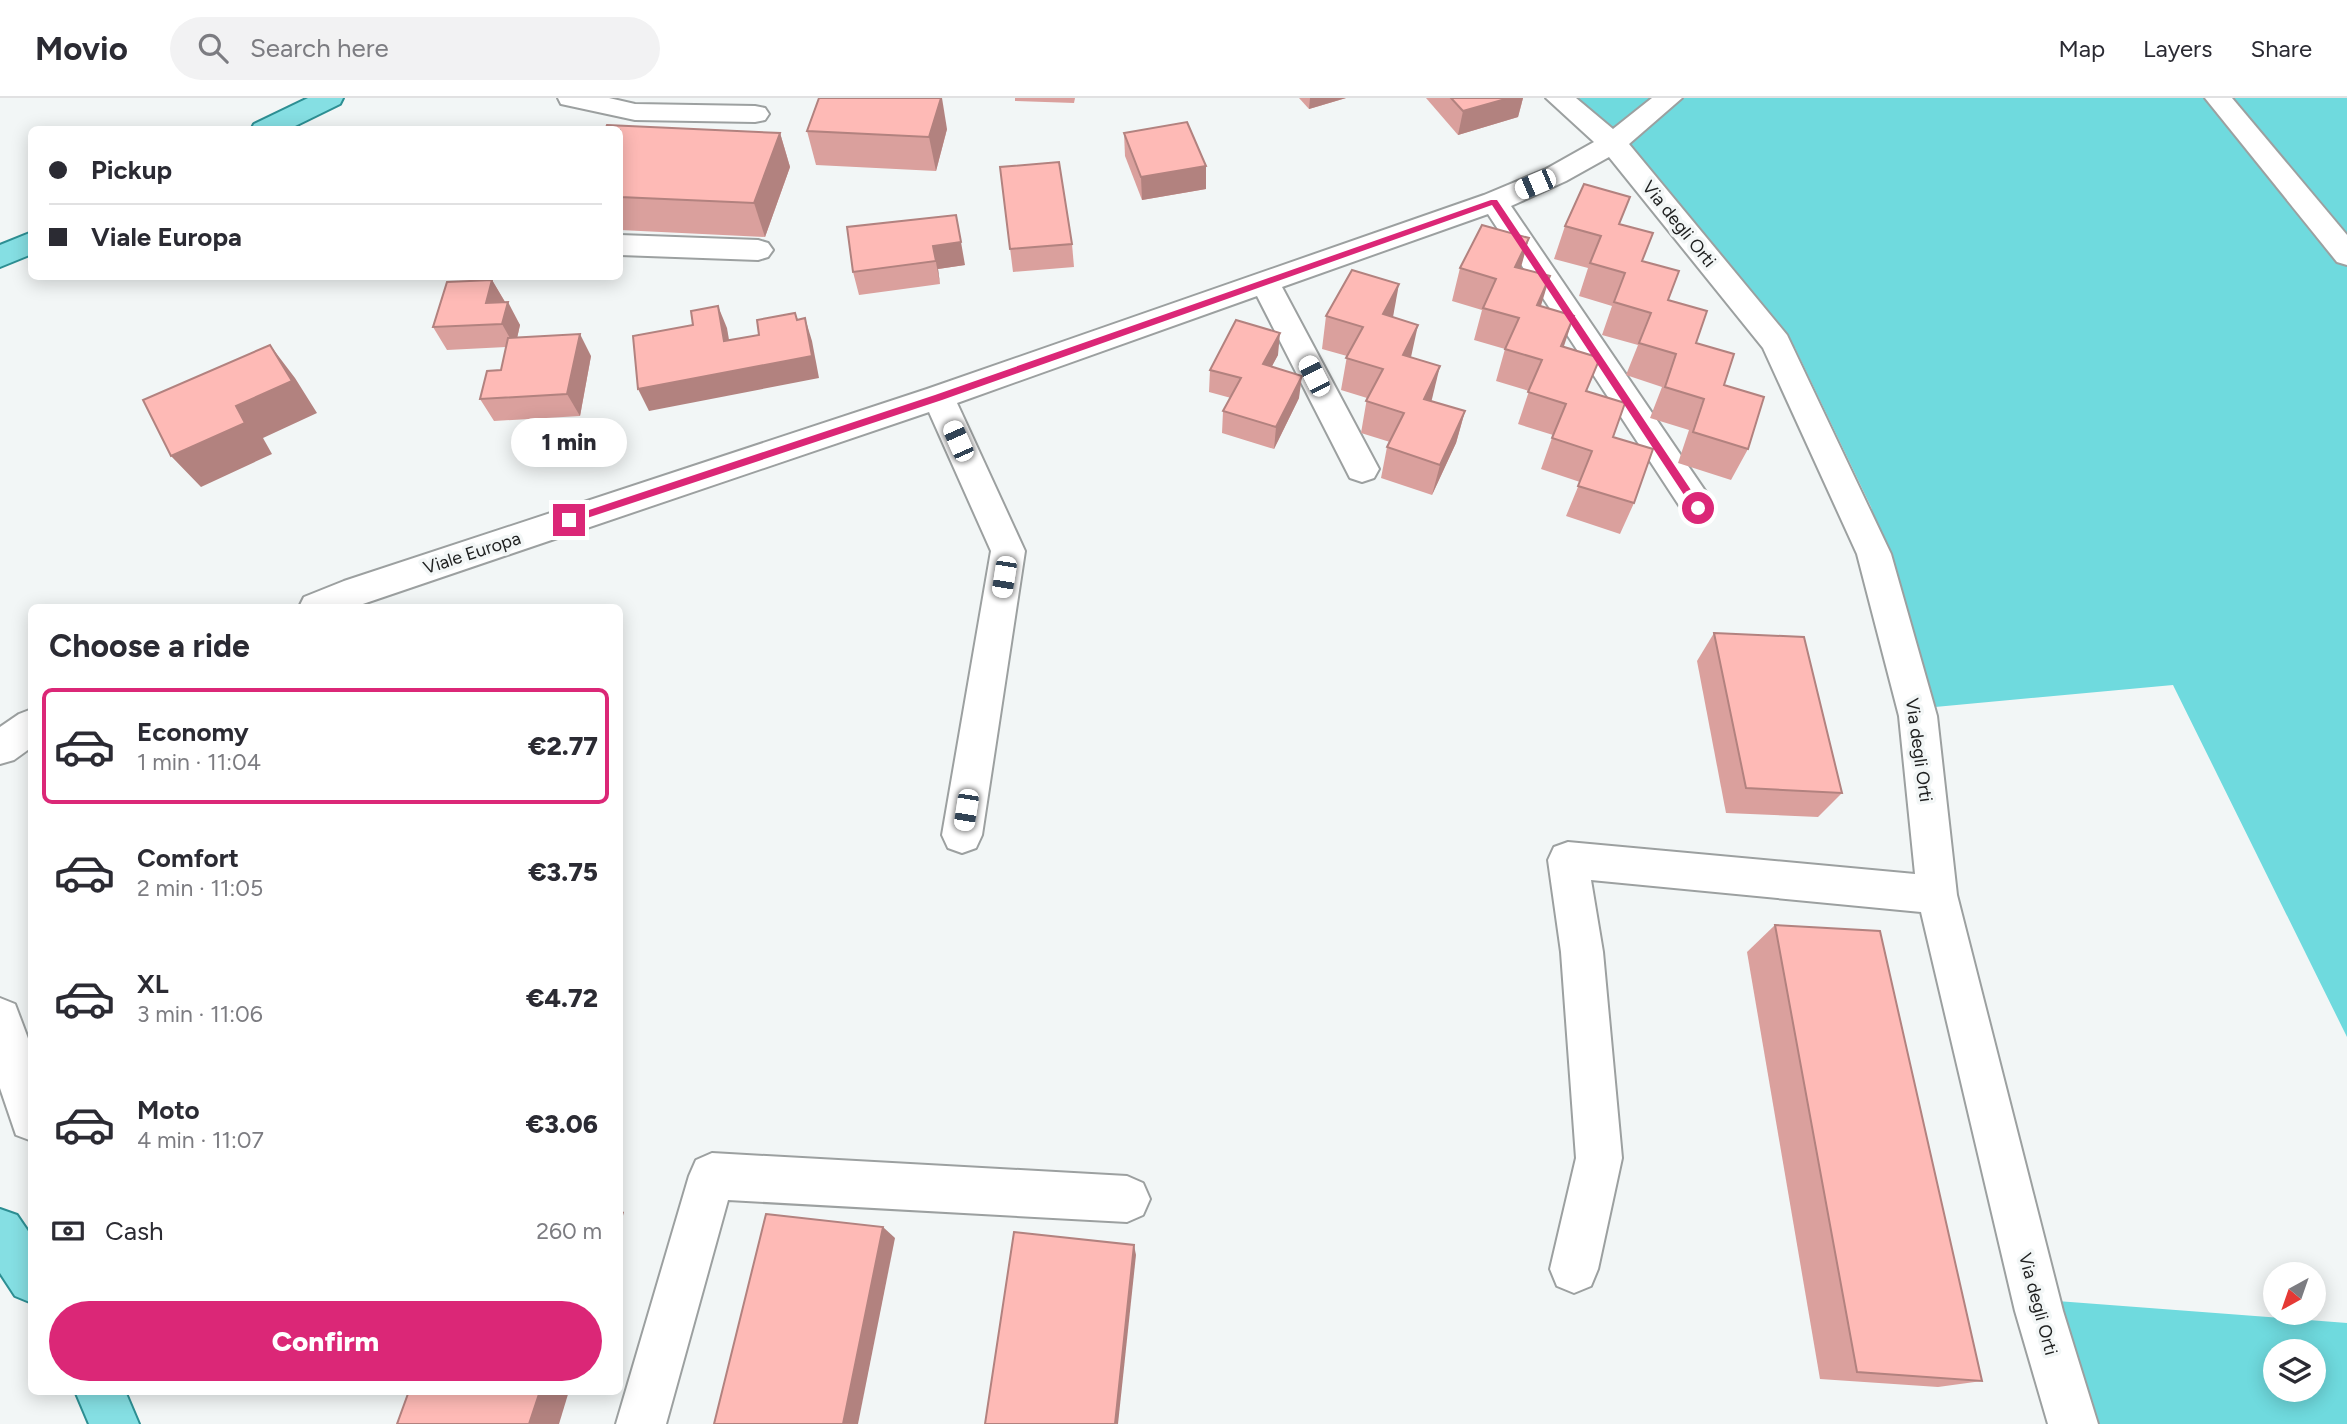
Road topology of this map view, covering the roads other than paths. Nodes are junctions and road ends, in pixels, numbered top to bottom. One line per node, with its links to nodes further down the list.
1 (330, 98): 7 (main road)
2 (571, 98): 6 (street)
3 (1559, 98): 8 (street, Via degli Orti)
4 (1669, 98): 8 (street, Viale Europa)
5 (2218, 98): 13 (street)
6 (755, 114)
7 (272, 126)
8 (1613, 143): 9 (street, Viale Europa); 23 (street, Via degli Orti)
9 (1494, 202): 15 (street, Viale Europa); 18 (street)
10 (28, 244): 14 (main road)
11 (623, 245): 12 (street)
12 (758, 250)
13 (2347, 255)
14 (0, 257)
15 (1265, 283): 16 (street, Viale Europa); 17 (street)
16 (938, 397): 19 (street, Viale Europa); 22 (street)
17 (1362, 469)
18 (1698, 508)
19 (324, 604)
20 (28, 728): 21 (street)
21 (0, 748)
22 (962, 835)
23 (1937, 895): 28 (street); 33 (street, Via degli Orti)
24 (0, 1019): 25 (street)
25 (28, 1106)
26 (1127, 1199): 32 (street)
27 (0, 1232): 29 (main road)
28 (1574, 1269)
29 (28, 1273)
30 (102, 1395): 31 (main road)
31 (114, 1424)
32 (641, 1424)
33 (2073, 1424)

